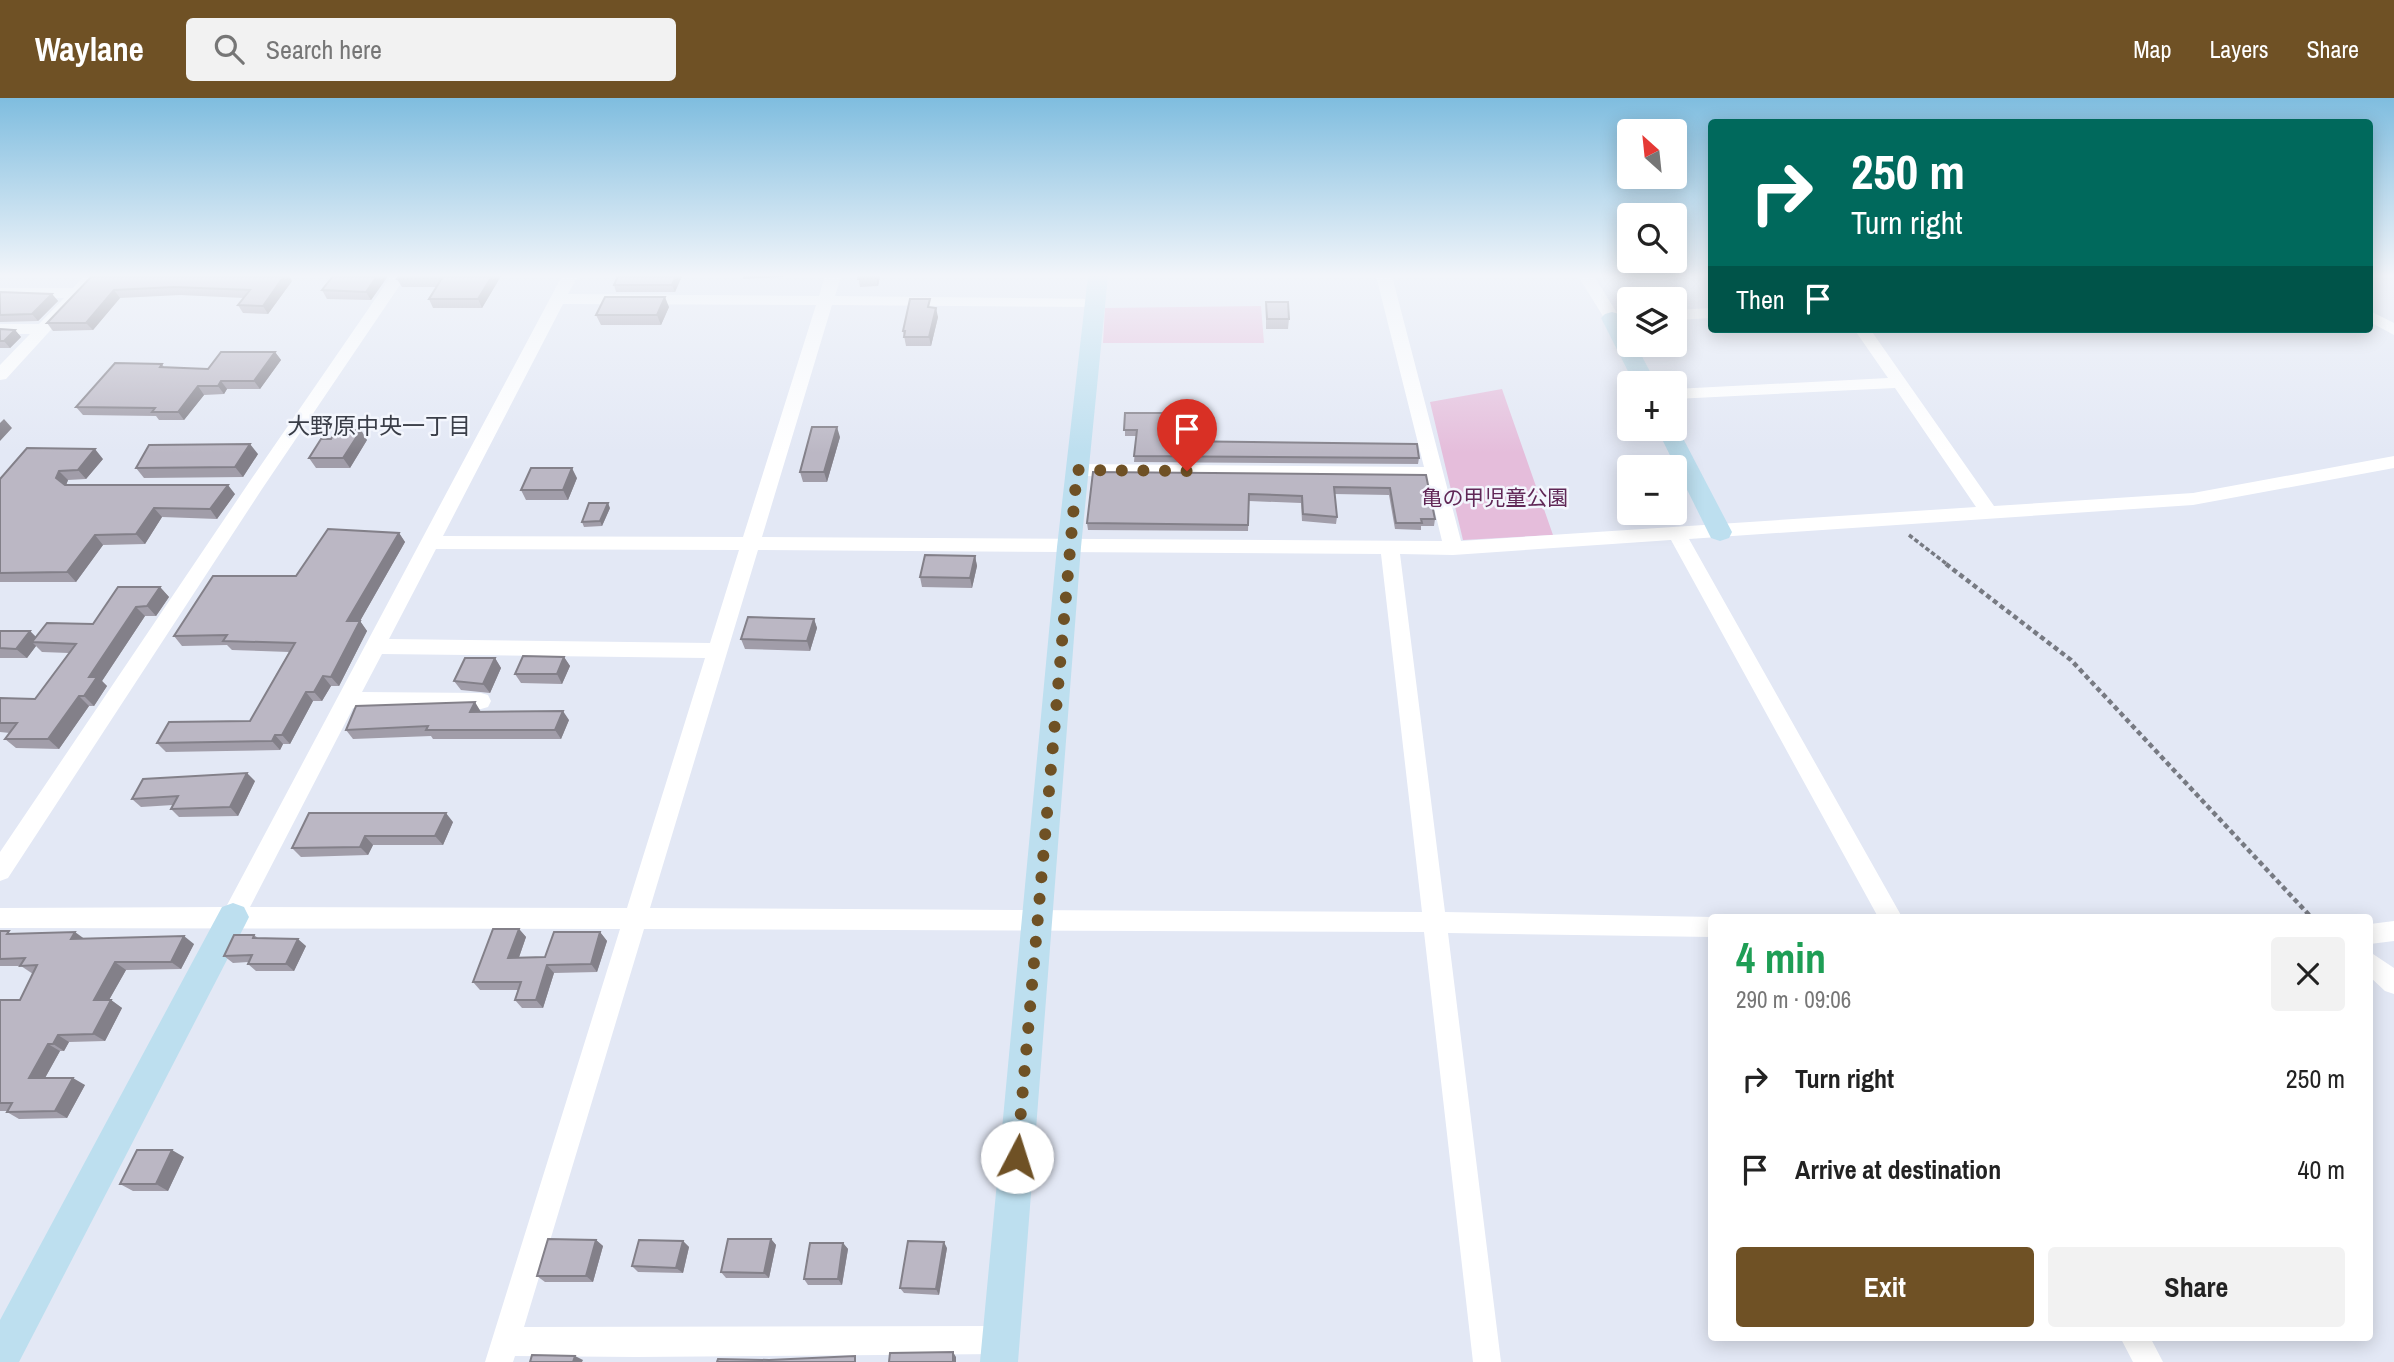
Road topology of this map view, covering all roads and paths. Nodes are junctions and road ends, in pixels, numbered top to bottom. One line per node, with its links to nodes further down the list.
1 (37, 335): 8 (street)
2 (359, 335): 16 (street)
3 (540, 335): 21 (street)
4 (814, 335): 22 (street)
5 (1092, 335): 13 (street)
6 (1399, 335): 14 (street)
7 (1865, 335): 9 (street)
8 (1, 373)
9 (1899, 383): 10 (street); 17 (street)
10 (1687, 393)
11 (1674, 441): 19 (street)
12 (2394, 463): 17 (street)
13 (1077, 470): 14 (street); 23 (street)
14 (1434, 473): 24 (street)
15 (228, 485): 16 (street)
16 (256, 485): 30 (street)
17 (1990, 514): 18 (street)
18 (1890, 521): 19 (street); 32 (path)
19 (1720, 532): 20 (street)
20 (1678, 535): 24 (street); 31 (street)
21 (431, 542): 22 (street); 26 (street)
22 (749, 544): 23 (street); 27 (street)
23 (1069, 547): 25 (street); 36 (street)
24 (1453, 548): 25 (street)
25 (1390, 549): 37 (street)
26 (376, 646): 27 (street); 28 (street)
27 (717, 651): 35 (street)
28 (348, 700): 29 (street); 33 (street)
29 (481, 701)
30 (0, 871)
31 (1889, 914)
32 (2308, 914)
33 (233, 917): 34 (street); 35 (street); 46 (street)
34 (0, 918)
35 (636, 918): 36 (street); 44 (street)
36 (1039, 922): 37 (street); 45 (street)
37 (1433, 922): 38 (street); 47 (street)
38 (1708, 928)
39 (2394, 931): 40 (street)
40 (2373, 934)
41 (2373, 966): 42 (street)
42 (2394, 983)
43 (2136, 1341): 48 (street)
44 (502, 1351): 45 (street)
45 (1000, 1351)
46 (0, 1359)
47 (1487, 1362)
48 (2149, 1362)

